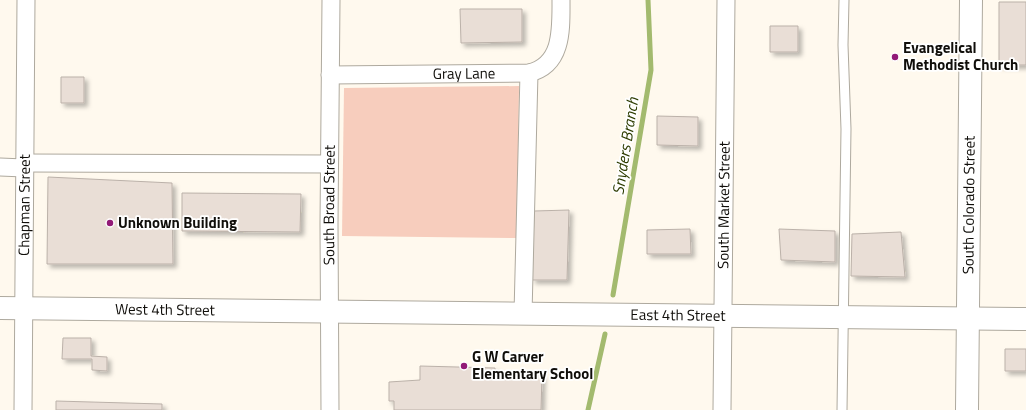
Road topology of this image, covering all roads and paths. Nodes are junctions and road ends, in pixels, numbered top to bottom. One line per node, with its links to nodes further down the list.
1 (26, 0): 10 (street, Chapman Street)
2 (331, 0): 8 (street, South Broad Street)
3 (561, 0): 7 (street, Gray Lane)
4 (726, 0): 16 (street, South Market Street)
5 (844, 0): 17 (lane)
6 (972, 0): 18 (main road, South Colorado Street)
7 (529, 73): 8 (street, Gray Lane); 15 (street)
8 (330, 75): 9 (street, South Broad Street)
9 (330, 164): 10 (street); 14 (street, South Broad Street)
10 (24, 166): 11 (street); 13 (street, Chapman Street)
11 (0, 168)
12 (0, 308): 13 (main road, West 4th Street)
13 (23, 308): 14 (main road, West 4th Street); 20 (street, Chapman Street)
14 (330, 311): 15 (main road, East 4th Street); 21 (street, South Broad Street)
15 (523, 314): 16 (main road, East 4th Street)
16 (723, 316): 17 (main road, East 4th Street); 22 (street, South Market Street)
17 (842, 317): 18 (main road, East 4th Street); 23 (lane)
18 (968, 318): 19 (main road, East 4th Street); 24 (main road, South Colorado Street)
19 (1026, 319)
20 (23, 410)
21 (330, 410)
22 (722, 410)
23 (842, 410)
24 (966, 410)

